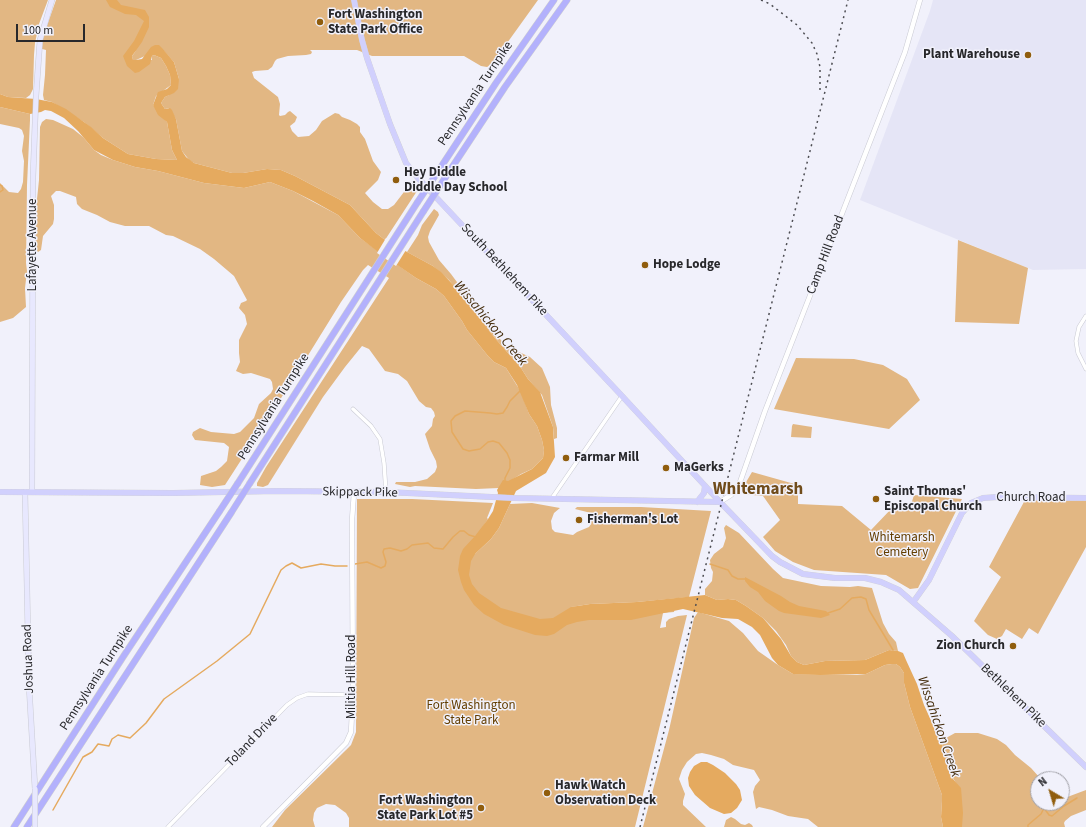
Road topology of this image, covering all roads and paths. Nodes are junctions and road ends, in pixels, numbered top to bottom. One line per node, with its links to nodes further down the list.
1 (52, 0): 11 (main road, Lafayette Avenue)
2 (354, 0): 8 (main road, South Bethlehem Pike)
3 (554, 0): 23 (highway, Pennsylvania Turnpike, bridge)
4 (566, 0): 24 (highway, Pennsylvania Turnpike, bridge)
5 (920, 0): 19 (street, Camp Hill Road)
6 (1086, 316): 7 (street)
7 (1086, 369)
8 (622, 396): 10 (main road, South Bethlehem Pike); 16 (street)
9 (354, 409): 14 (street)
10 (705, 485): 18 (main road); 19 (main road, South Bethlehem Pike)
11 (32, 491): 13 (main road, Skippack Pike); 15 (main road, Skippack Pike)
12 (0, 492): 13 (main road, Skippack Pike)
13 (25, 492): 25 (main road, Joshua Road, bridge)
14 (386, 492): 15 (main road, Skippack Pike); 16 (main road, Skippack Pike)
15 (354, 493): 21 (street, Militia Hill Road)
16 (552, 498): 18 (main road, Skippack Pike)
17 (1086, 498): 20 (main road, Church Road)
18 (697, 502): 19 (main road, Skippack Pike)
19 (720, 502): 20 (main road, Bethlehem Pike)
20 (914, 601): 22 (main road, Bethlehem Pike)
21 (353, 695): 26 (street, Toland Drive); 27 (street, Militia Hill Road)
22 (1086, 767)
23 (14, 827)
24 (27, 827)
25 (35, 827)
26 (168, 827)
27 (263, 827)

